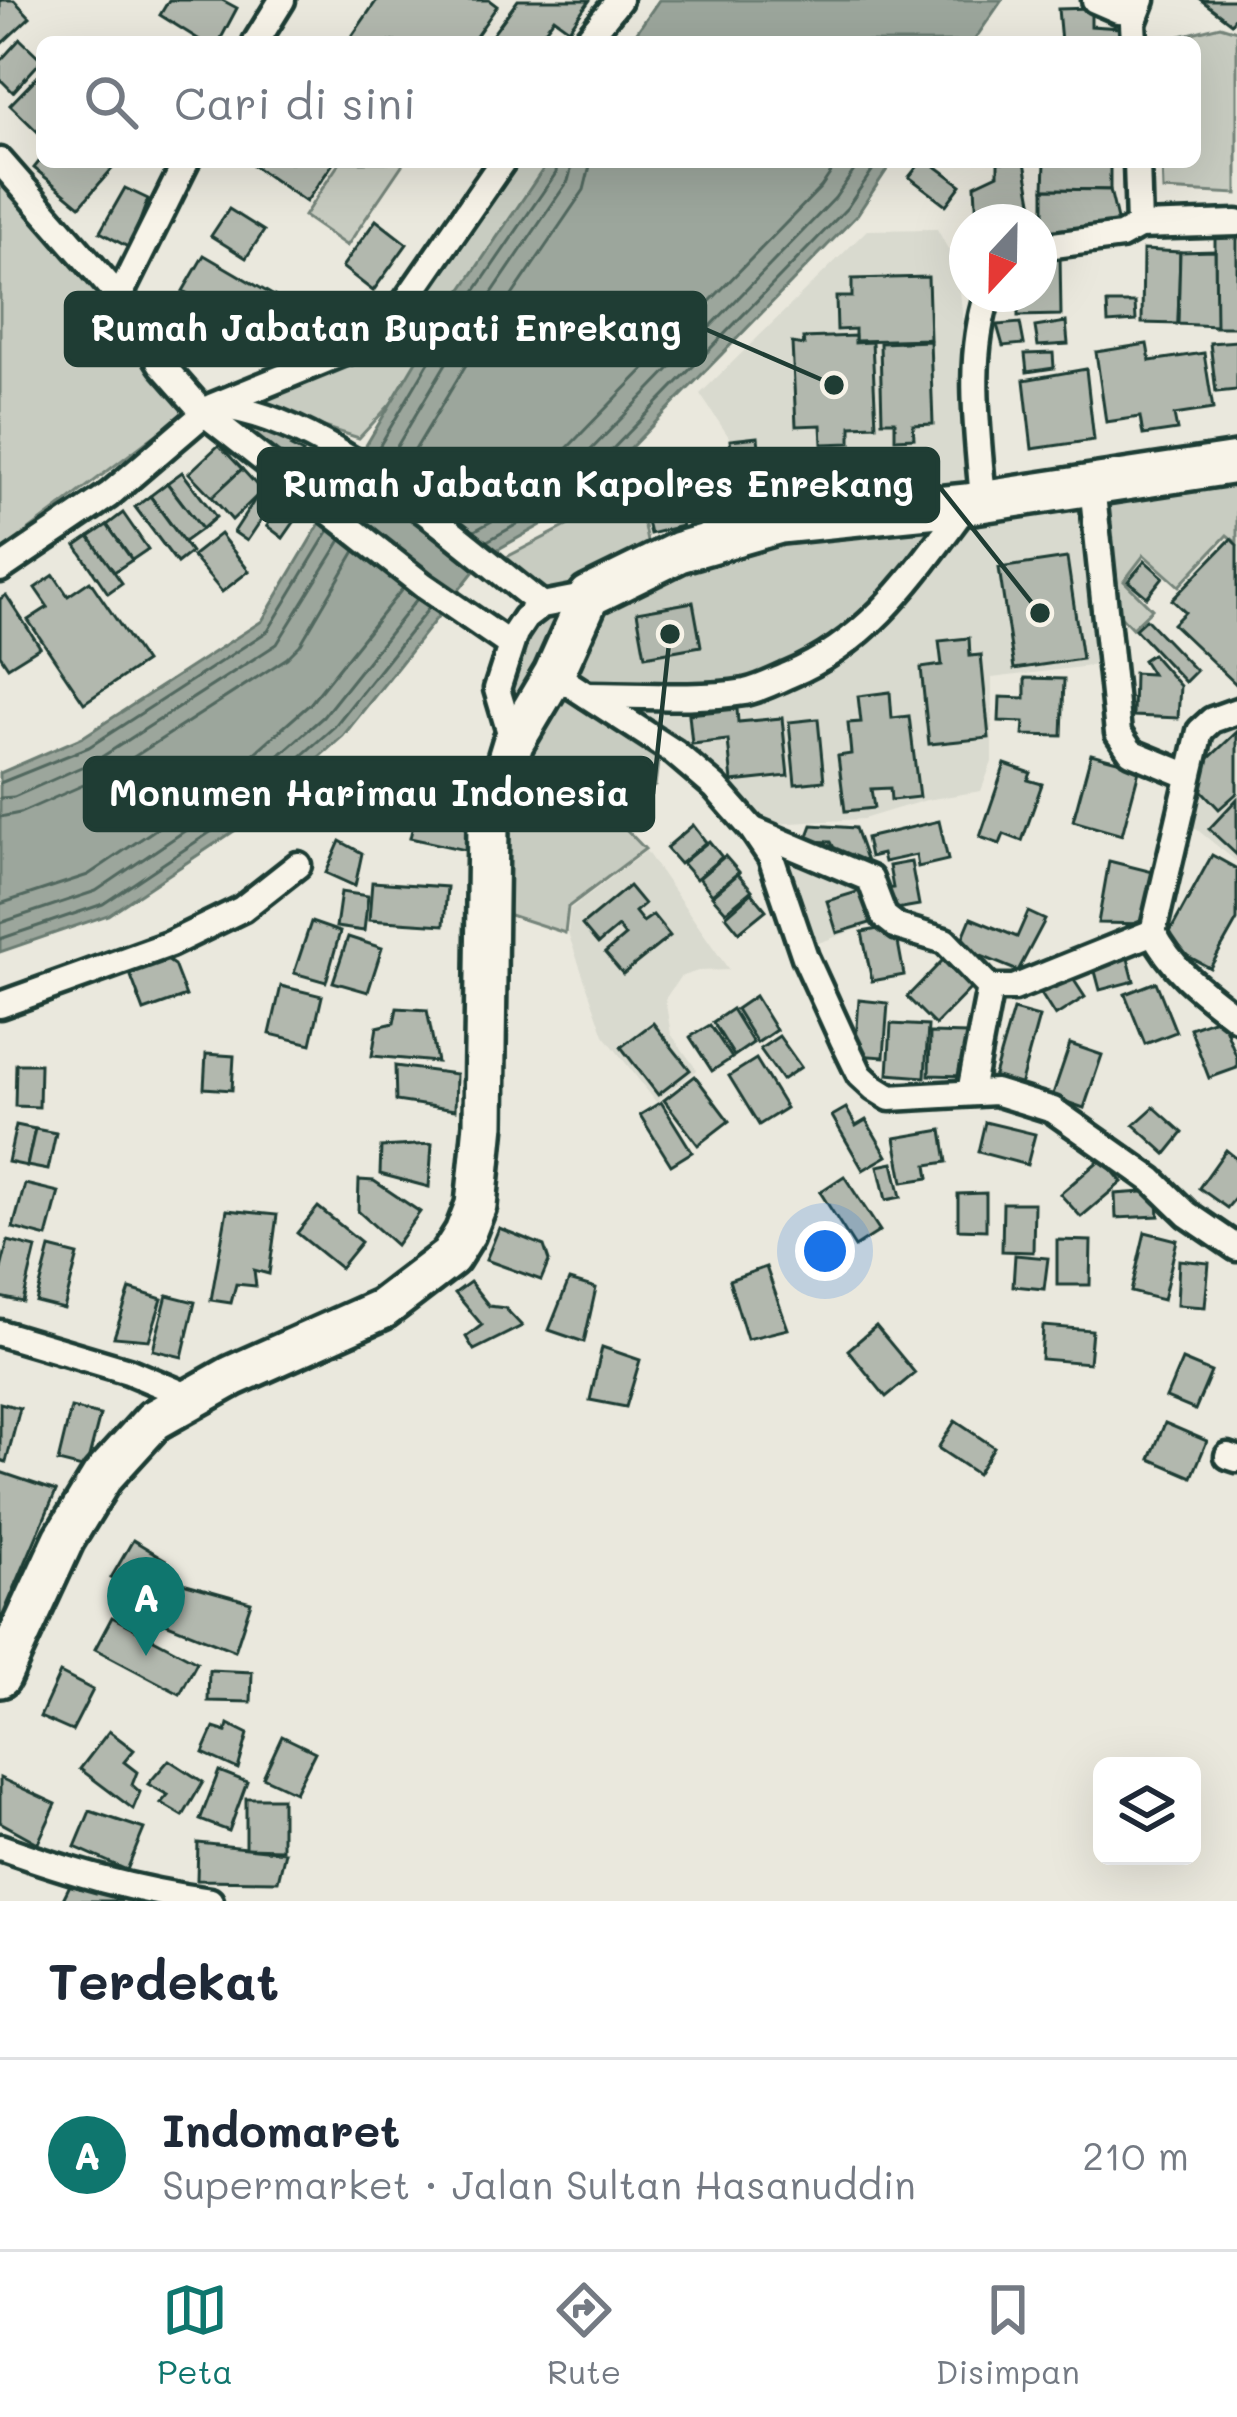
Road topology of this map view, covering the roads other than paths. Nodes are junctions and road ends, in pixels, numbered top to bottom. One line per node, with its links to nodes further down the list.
1 (282, 0): 5 (street)
2 (619, 0): 6 (street)
3 (1095, 0): 4 (street)
4 (1139, 6): 7 (street)
5 (260, 36)
6 (590, 36)
7 (1135, 36)
8 (0, 160): 15 (street)
9 (183, 168): 15 (street)
10 (498, 168): 17 (street)
11 (1137, 168): 13 (street)
12 (1237, 223): 13 (street)
13 (1139, 226): 14 (street)
14 (1057, 245)
15 (119, 297): 17 (street)
16 (982, 312): 20 (street)
17 (208, 410): 21 (street); 23 (street); 24 (street)
18 (1237, 463): 19 (highway)
19 (1092, 485): 20 (highway); 28 (street)
20 (975, 503): 22 (highway); 25 (street)
21 (0, 568)
22 (589, 596): 23 (street); 25 (highway)
23 (542, 605): 24 (street)
24 (509, 644): 27 (street)
25 (569, 684): 27 (highway); 29 (street)
26 (1237, 711): 28 (street)
27 (513, 743): 39 (highway)
28 (1187, 776): 31 (street)
29 (752, 829): 32 (street); 35 (street)
30 (298, 865): 33 (street)
31 (1153, 932): 32 (street); 34 (street)
32 (990, 988): 35 (street)
33 (0, 1005)
34 (1237, 1018)
35 (970, 1092): 36 (street)
36 (1237, 1248)
37 (0, 1333): 38 (street)
38 (142, 1376): 39 (street); 40 (street)
39 (190, 1396): 40 (highway)
40 (146, 1428): 41 (highway)
41 (0, 1677)
42 (0, 1847): 43 (street)
43 (210, 1901)

